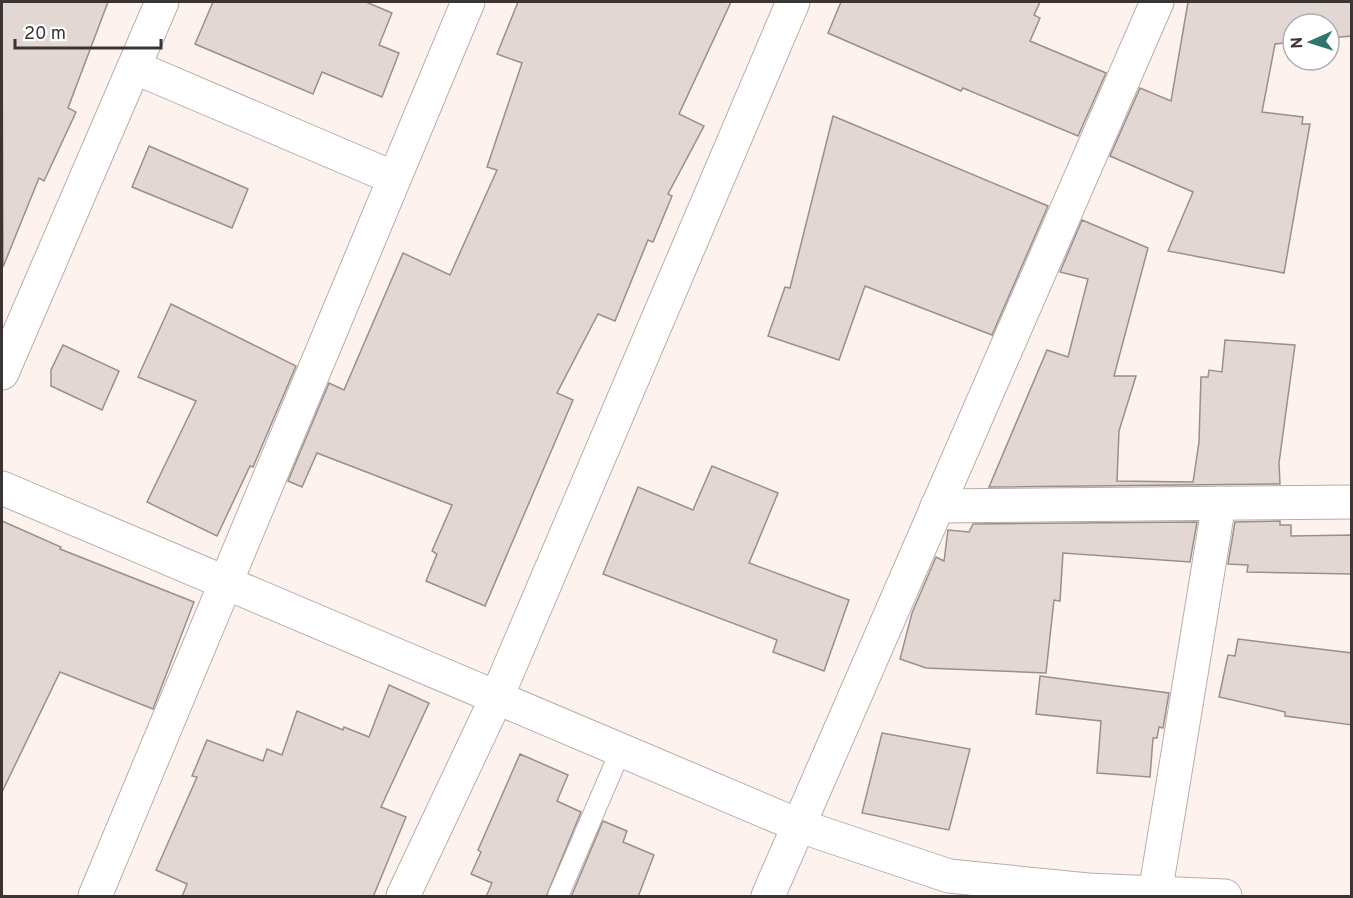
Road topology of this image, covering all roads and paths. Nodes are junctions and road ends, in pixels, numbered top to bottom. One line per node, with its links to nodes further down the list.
1 (162, 2): 5 (street)
2 (468, 2): 6 (street)
3 (793, 2): 13 (street)
4 (1157, 2): 11 (street)
5 (134, 67): 6 (street); 7 (street)
6 (394, 178): 12 (street)
7 (2, 374)
8 (2, 488): 12 (street)
9 (1352, 502): 10 (street)
10 (1219, 503): 11 (street); 18 (street)
11 (937, 506): 15 (street)
12 (226, 582): 13 (street); 19 (street)
13 (496, 699): 14 (street); 20 (street)
14 (620, 752): 15 (street); 21 (lane)
15 (800, 826): 16 (street); 22 (street)
16 (963, 887): 17 (street)
17 (1088, 893): 18 (street)
18 (1155, 894): 23 (street)
19 (94, 897)
20 (403, 897)
21 (558, 897)
22 (768, 897)
23 (1225, 897)

